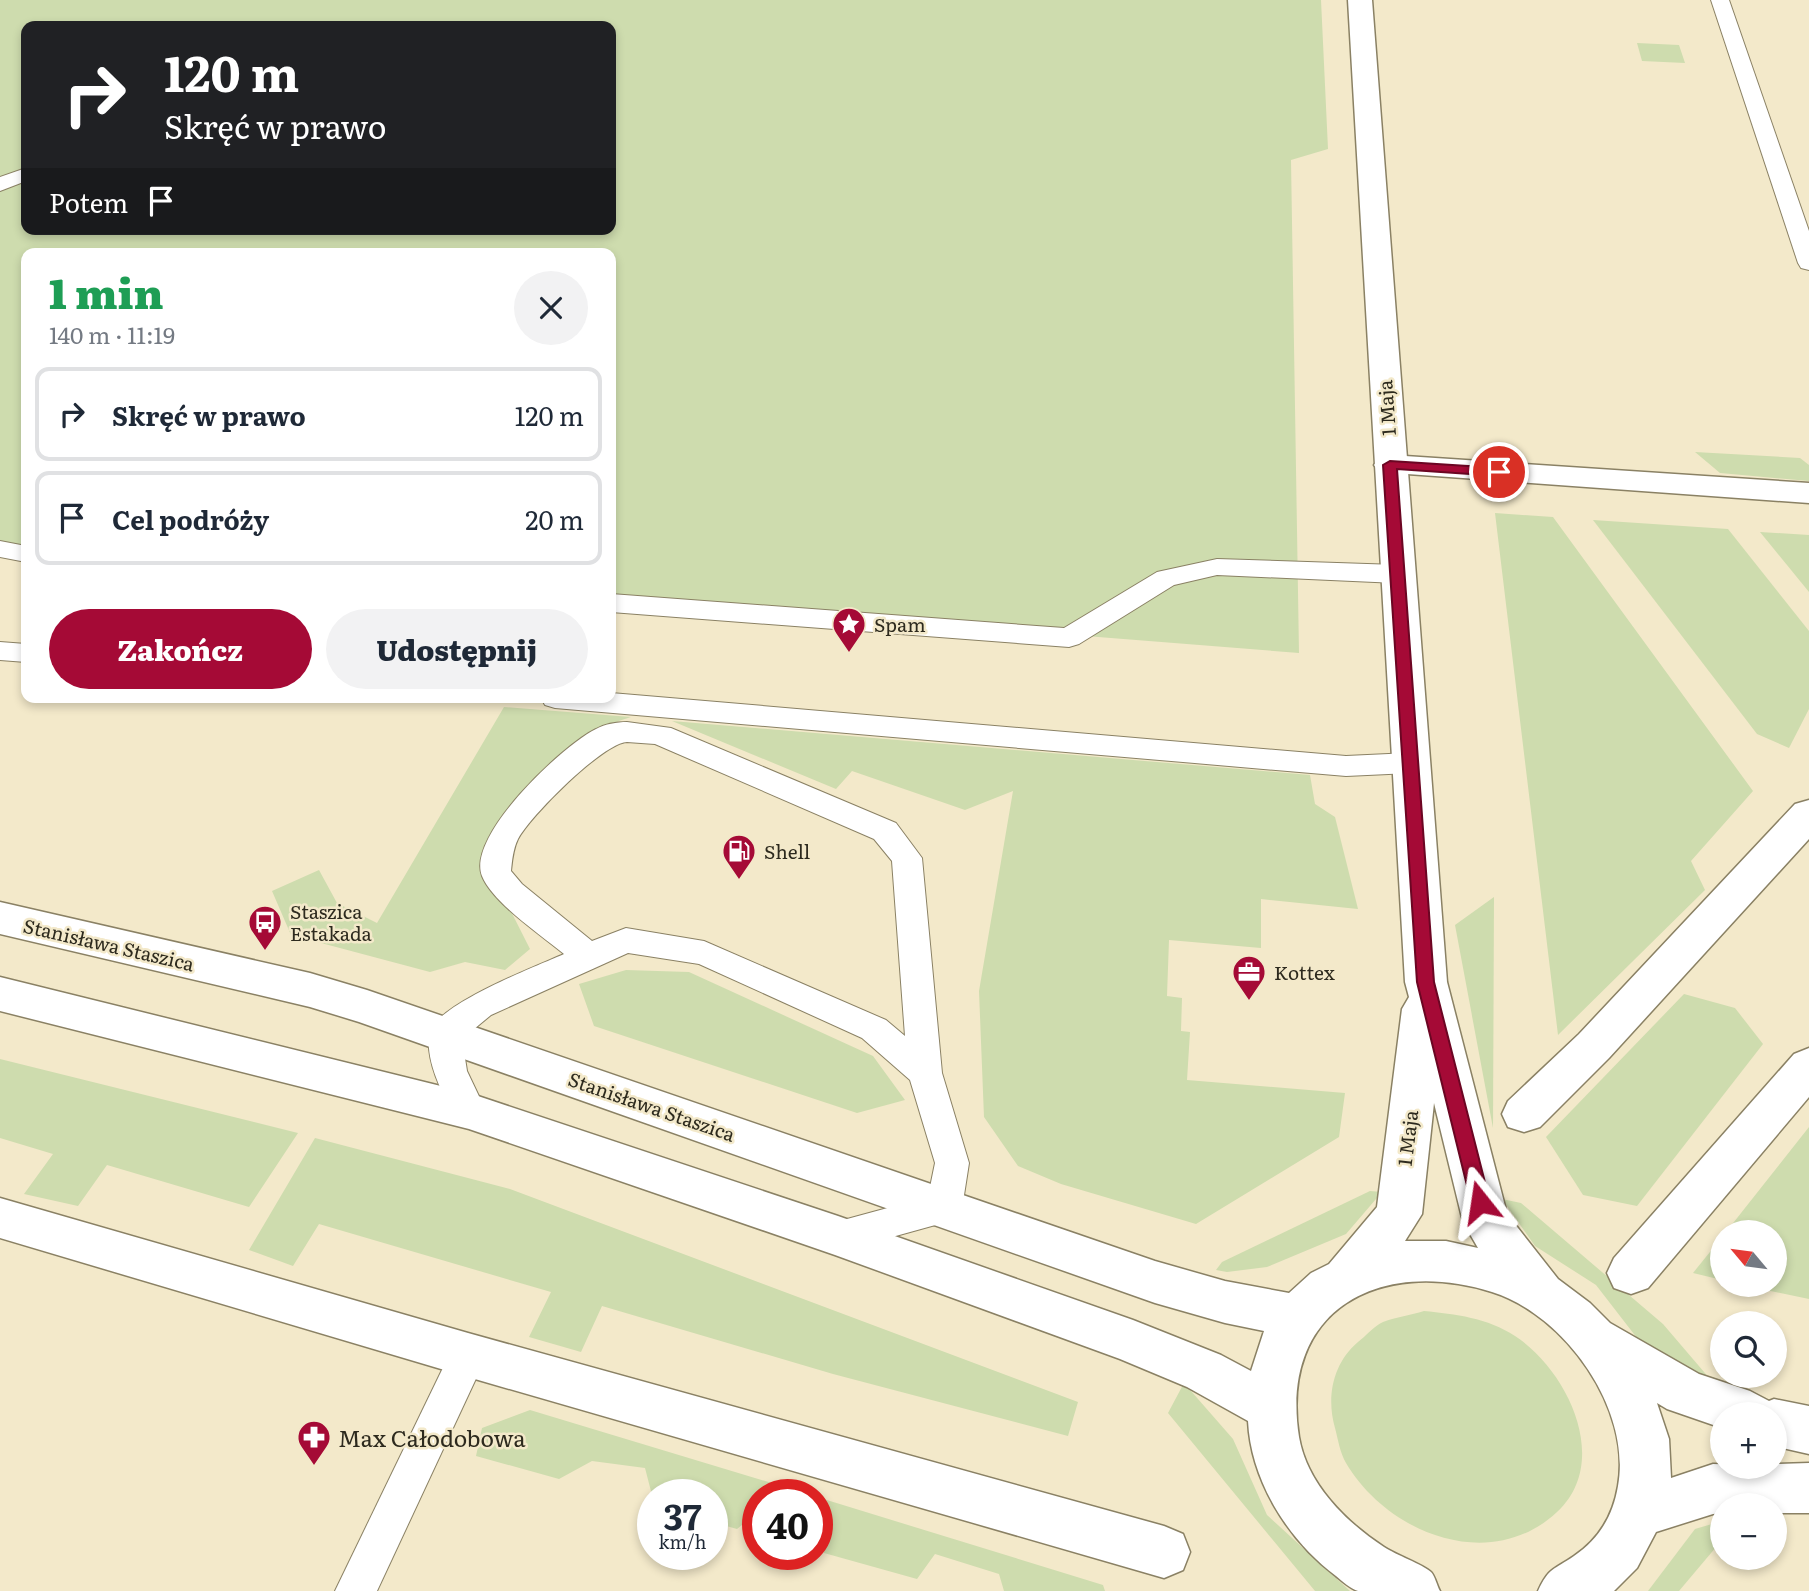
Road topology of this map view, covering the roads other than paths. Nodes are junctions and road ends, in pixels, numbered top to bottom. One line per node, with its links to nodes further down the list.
1 (1360, 0): 6 (street, 1 Maja)
2 (1720, 0): 5 (lane)
3 (21, 176): 4 (lane)
4 (0, 185)
5 (1809, 263)
6 (1390, 465): 7 (street); 10 (street, 1 Maja)
7 (1809, 493)
8 (0, 549): 9 (lane)
9 (21, 553)
10 (1397, 574): 11 (lane); 15 (street, 1 Maja)
11 (616, 603)
12 (0, 651): 13 (lane)
13 (21, 653)
14 (613, 703): 15 (lane)
15 (1410, 763): 19 (street, 1 Maja)
16 (1809, 814): 25 (street)
17 (0, 918): 21 (street, Stanisława Staszica)
18 (588, 956): 21 (lane); 23 (lane); 23 (lane)
19 (1426, 982): 30 (street, 1 Maja); 31 (street, 1 Maja)
20 (0, 994): 24 (street)
21 (444, 1034): 24 (lane); 26 (street, Stanisława Staszica)
22 (1809, 1066): 29 (street)
23 (925, 1073): 26 (lane)
24 (469, 1111): 28 (street)
25 (1524, 1114)
26 (944, 1208): 28 (lane); 32 (street, Stanisława Staszica)
27 (0, 1218): 34 (street)
28 (838, 1236): 36 (street)
29 (1631, 1273)
30 (1347, 1276): 31 (street); 32 (street)
31 (1541, 1294): 33 (street)
32 (1297, 1316): 36 (street)
33 (1592, 1337): 35 (street); 40 (street)
34 (468, 1355): 41 (street); 44 (lane)
35 (1713, 1402)
36 (1269, 1406): 42 (street)
37 (1787, 1425): 38 (street)
38 (1809, 1430)
39 (1809, 1488): 40 (street)
40 (1639, 1513): 43 (street)
41 (1164, 1552)
42 (1395, 1586)
43 (1581, 1586)
44 (356, 1591)

